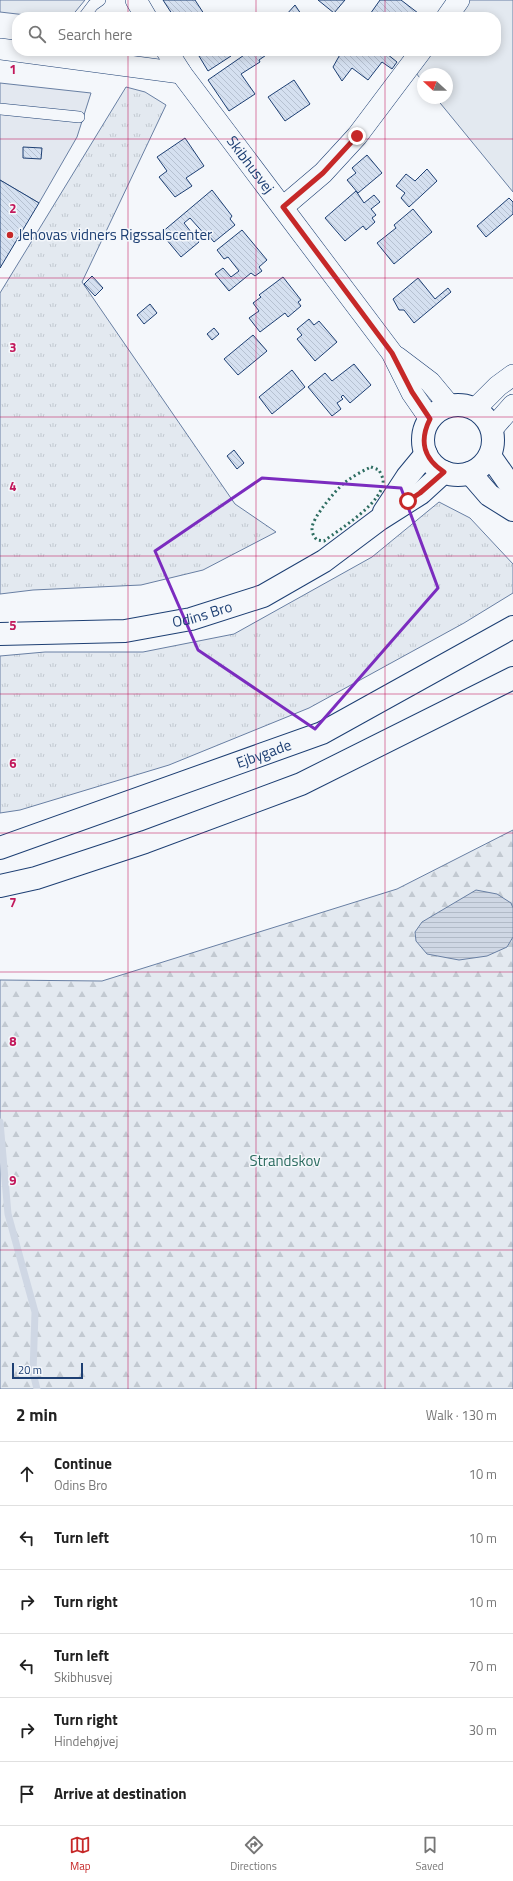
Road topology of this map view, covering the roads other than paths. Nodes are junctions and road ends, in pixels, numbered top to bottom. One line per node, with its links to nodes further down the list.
1 (100, 0): 4 (lane)
2 (136, 0): 5 (street)
3 (459, 0): 6 (street)
4 (88, 12)
5 (143, 12)
6 (451, 12)
7 (0, 49): 8 (street)
8 (12, 50)
9 (81, 56): 12 (street)
10 (170, 56): 12 (street, Skibhusvej)
11 (417, 56): 15 (street)
12 (181, 73): 15 (street, Skibhusvej)
13 (0, 109): 14 (lane)
14 (79, 118)
15 (283, 207): 16 (street, Skibhusvej)
16 (392, 353): 19 (street, Skibhusvej); 21 (street, Skibhusvej)
17 (513, 375): 20 (street)
18 (513, 405): 22 (street)
19 (450, 406): 20 (main road); 21 (main road)
20 (475, 409): 22 (main road)
21 (430, 419): 23 (main road)
22 (492, 429): 24 (main road)
23 (426, 454): 25 (main road); 29 (main road, Odins Bro)
24 (490, 456): 26 (main road); 27 (main road)
25 (444, 472): 26 (main road); 29 (main road, Odins Bro)
26 (470, 473): 28 (main road)
27 (513, 489)
28 (513, 510)
29 (380, 518): 31 (main road, Odins Bro)
30 (513, 627): 33 (main road, Ejbygade)
31 (0, 634)
32 (513, 678): 34 (main road)
33 (0, 848)
34 (0, 886)

